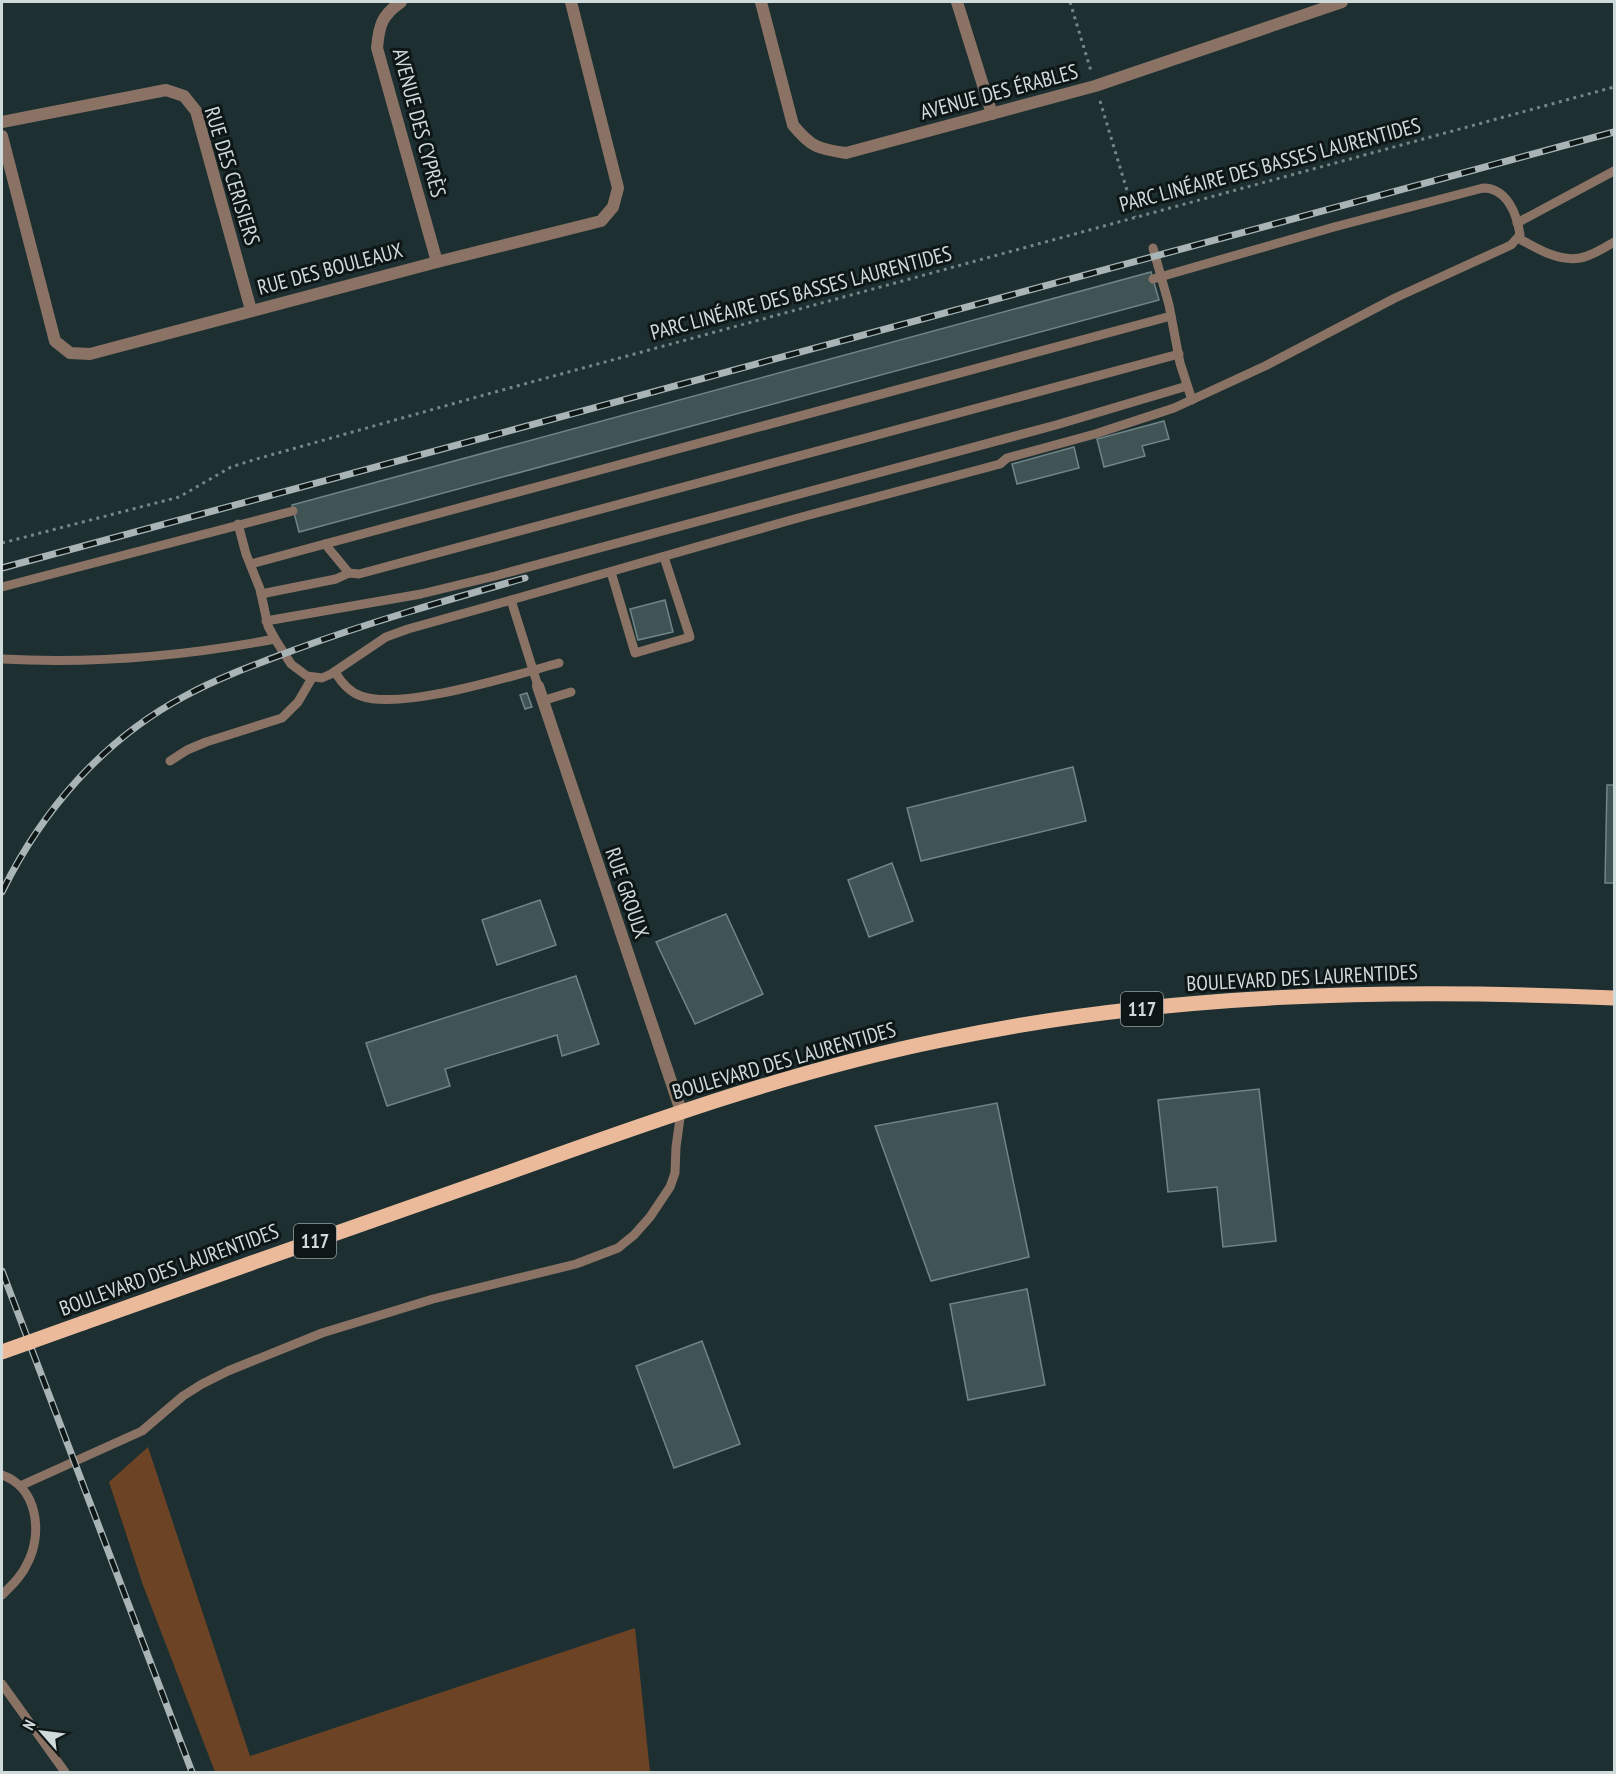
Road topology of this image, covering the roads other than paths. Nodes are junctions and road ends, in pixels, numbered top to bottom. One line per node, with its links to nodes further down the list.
1 (401, 2): 14 (street, AVENUE DES CYPRÈS)
2 (571, 2): 14 (street, RUE DES BOULEAUX)
3 (761, 2): 6 (street, AVENUE DES ÉRABLES)
4 (957, 2): 6 (street)
5 (1342, 2): 6 (street, AVENUE DES ÉRABLES)
6 (992, 114)
7 (2, 122): 16 (street, RUE DES CERISIERS)
8 (2, 136): 16 (street, RUE DES BOULEAUX)
9 (1614, 171): 10 (lane)
10 (1517, 223): 11 (lane); 15 (lane)
11 (1518, 238): 12 (lane); 20 (lane)
12 (1614, 242)
13 (1153, 248): 15 (lane)
14 (436, 262): 16 (street, RUE DES BOULEAUX)
15 (1157, 278): 17 (lane)
16 (251, 310)
17 (1171, 316): 18 (lane); 23 (lane)
18 (1179, 354): 19 (lane); 27 (lane)
19 (1187, 386): 20 (lane); 31 (lane)
20 (1192, 400): 24 (lane)
21 (293, 511): 22 (lane)
22 (238, 524): 25 (lane); 28 (lane)
23 (325, 544): 25 (lane); 27 (lane)
24 (664, 556): 26 (lane); 26 (lane)
25 (251, 564): 29 (lane)
26 (611, 572): 30 (lane)
27 (349, 573): 29 (lane)
28 (2, 587)
29 (261, 594): 31 (lane)
30 (512, 600): 35 (lane); 36 (lane)
31 (266, 621): 32 (lane)
32 (275, 639): 33 (lane); 37 (lane)
33 (2, 659)
34 (559, 663): 35 (lane)
35 (533, 670): 36 (lane); 38 (lane)
36 (335, 672): 37 (lane)
37 (312, 678): 41 (lane)
38 (538, 686): 40 (street, RUE GROULX)
39 (571, 692): 40 (lane)
40 (542, 701): 43 (street, RUE GROULX)
41 (170, 761)
42 (1614, 998): 43 (main road, BOULEVARD DES LAURENTIDES / 117)
43 (681, 1112): 44 (main road, BOULEVARD DES LAURENTIDES / 117, bridge); 46 (lane)
44 (2, 1352)
45 (2, 1475): 46 (lane)
46 (20, 1486): 47 (lane)
47 (2, 1595)
48 (2, 1684): 49 (lane)
49 (65, 1773)

